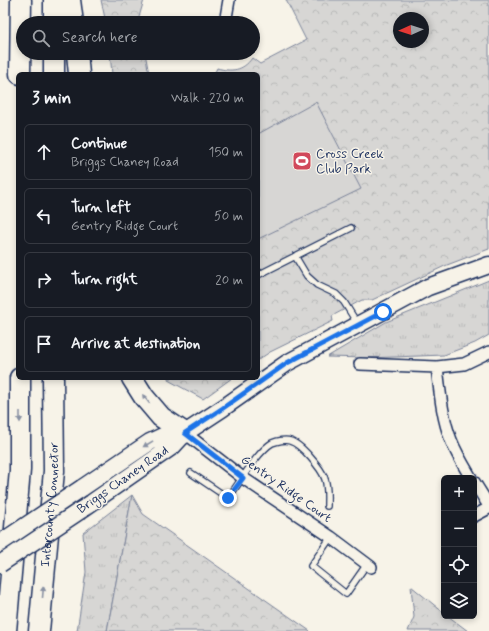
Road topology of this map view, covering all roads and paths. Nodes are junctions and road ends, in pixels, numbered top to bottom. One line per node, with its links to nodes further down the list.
1 (21, 0): 5 (highway)
2 (54, 0): 6 (highway)
3 (70, 0): 7 (highway)
4 (228, 0): 8 (street)
5 (21, 16)
6 (54, 16)
7 (72, 16)
8 (226, 16)
9 (20, 60): 12 (highway)
10 (54, 60): 13 (highway)
11 (78, 60): 14 (highway)
12 (20, 72)
13 (54, 72)
14 (79, 72)
15 (351, 228): 16 (lane)
16 (295, 256): 18 (lane); 19 (lane)
17 (489, 265): 19 (main road, Briggs Chaney Road)
18 (260, 274)
19 (359, 325): 26 (main road, Briggs Chaney Road)
20 (489, 352): 22 (street)
21 (360, 364): 22 (street)
22 (437, 367): 28 (street)
23 (20, 380): 38 (highway, one-way to 38)
24 (53, 380): 39 (highway, Intercounty Connector, one-way to 24)
25 (133, 380): 26 (highway, one-way to 25)
26 (185, 433): 29 (street, Gentry Ridge Court); 35 (main road, Briggs Chaney Road, one-way to 35, bridge); 36 (main road, Briggs Chaney Road, bridge)
27 (192, 473): 29 (lane)
28 (470, 475)
29 (243, 478): 31 (lane); 34 (street, Gentry Ridge Court)
30 (477, 487): 32 (street)
31 (327, 506)
32 (489, 507): 33 (street)
33 (477, 514)
34 (331, 537): 37 (street, Gentry Ridge Court); 37 (lane)
35 (0, 543)
36 (0, 564)
37 (369, 566)
38 (6, 631)
39 (39, 631)

